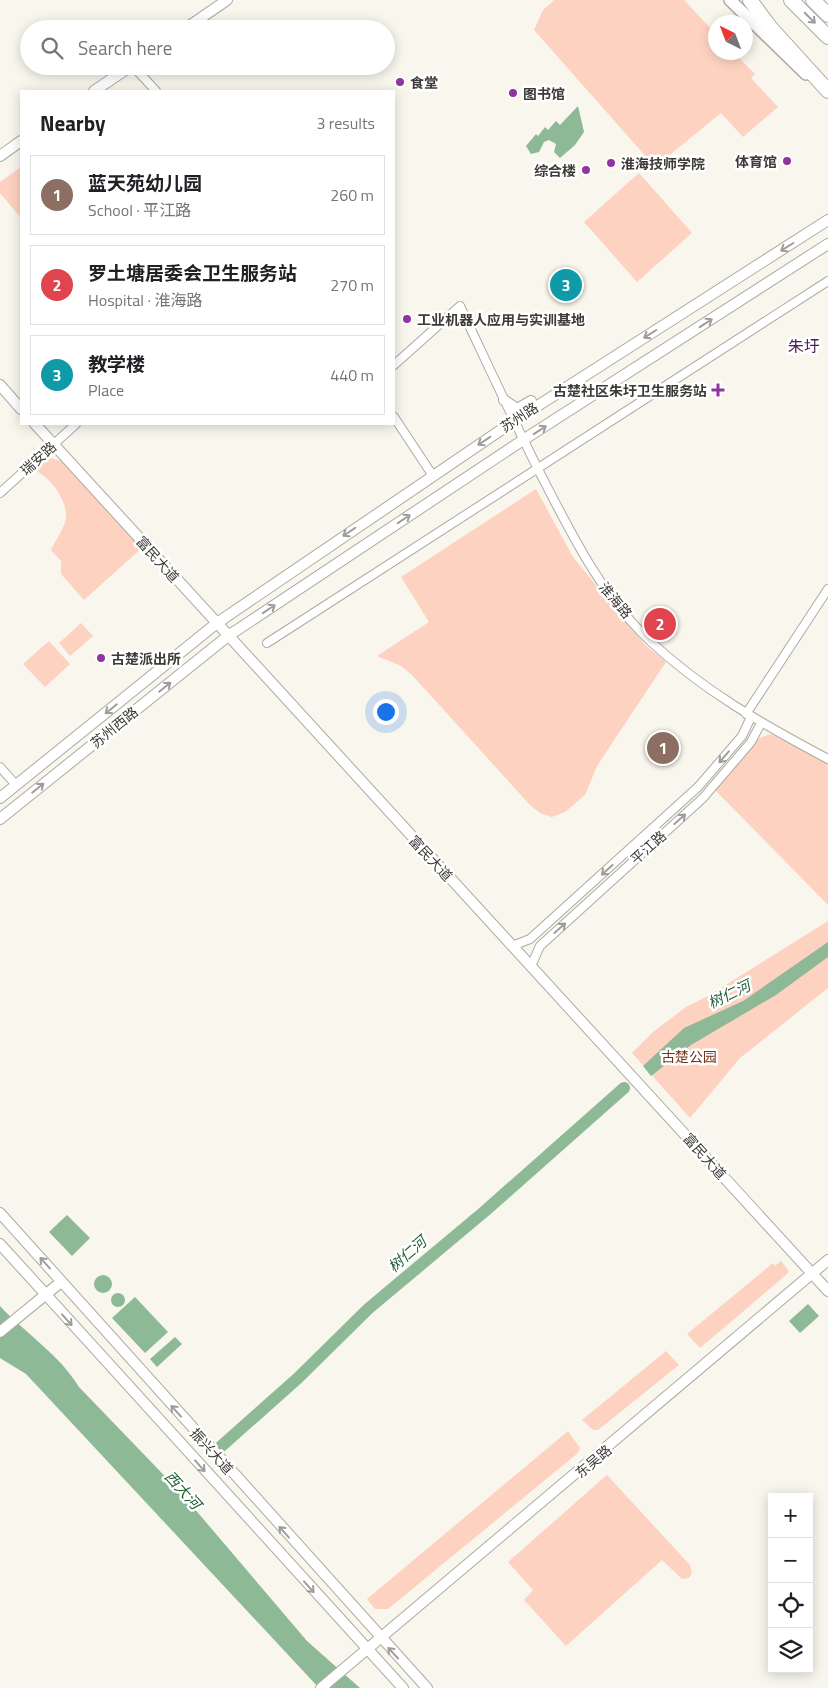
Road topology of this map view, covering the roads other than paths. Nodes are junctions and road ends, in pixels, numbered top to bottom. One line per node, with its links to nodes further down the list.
1 (227, 0): 7 (main road)
2 (730, 0): 13 (main road)
3 (750, 0): 13 (highway)
4 (791, 0): 8 (highway, one-way to 8)
5 (813, 0): 6 (highway)
6 (828, 15)
7 (198, 20)
8 (828, 37)
9 (118, 75): 11 (main road)
10 (141, 75): 12 (street)
11 (96, 90)
12 (155, 90)
13 (828, 91)
14 (20, 142): 15 (main road)
15 (0, 156)
16 (828, 220): 19 (main road, 苏州路, one-way to 19)
17 (828, 244): 28 (main road, 苏州路, one-way to 17)
18 (828, 281): 30 (street)
19 (620, 353): 22 (main road); 25 (main road, 苏州路)
20 (395, 365): 22 (street, 淮海路)
21 (0, 385): 23 (main road)
22 (504, 400): 25 (street, 淮海路)
23 (20, 408)
24 (395, 419): 31 (street)
25 (514, 420): 28 (street, 淮海路); 31 (main road, 苏州路, one-way to 31)
26 (36, 425): 29 (main road, 富民大道)
27 (75, 425): 29 (street, 瑞安路)
28 (523, 440): 30 (street, 淮海路); 35 (main road, 苏州路, one-way to 28)
29 (53, 444): 32 (street, 瑞安路); 34 (main road, 富民大道)
30 (538, 468): 36 (street); 37 (street, 淮海路)
31 (433, 476): 34 (main road, 苏州路, one-way to 34)
32 (0, 493)
33 (828, 589): 37 (street, 平江路)
34 (217, 624): 35 (main road, 富民大道); 41 (main road, 苏州西路, one-way to 41)
35 (228, 636): 43 (main road, 苏州西路, one-way to 35); 44 (main road, 富民大道)
36 (267, 643)
37 (748, 716): 38 (street, 淮海路); 44 (street, 平江路, one-way to 44)
38 (761, 724): 39 (street, 淮海路); 45 (street, 平江路, one-way to 38)
39 (828, 759)
40 (0, 767): 41 (street)
41 (16, 785): 42 (main road, 苏州西路)
42 (0, 798)
43 (0, 818)
44 (512, 946): 45 (main road, 富民大道)
45 (531, 966): 49 (main road, 富民大道)
46 (0, 1213): 50 (main road, 振兴大道, one-way to 46)
47 (0, 1244): 52 (main road, 振兴大道)
48 (828, 1260): 49 (main road, 东吴路)
49 (812, 1273): 51 (main road, 富民大道); 54 (main road, 东吴路)
50 (61, 1282): 52 (main road); 54 (main road, 振兴大道, one-way to 50)
51 (828, 1291)
52 (44, 1296): 53 (main road); 55 (main road, 振兴大道, one-way to 55)
53 (0, 1332)
54 (379, 1638): 55 (main road, 东吴路); 58 (main road, 振兴大道, one-way to 54)
55 (366, 1649): 56 (main road, 东吴路); 57 (main road, 振兴大道)
56 (321, 1688)
57 (403, 1688)
58 (427, 1688)

